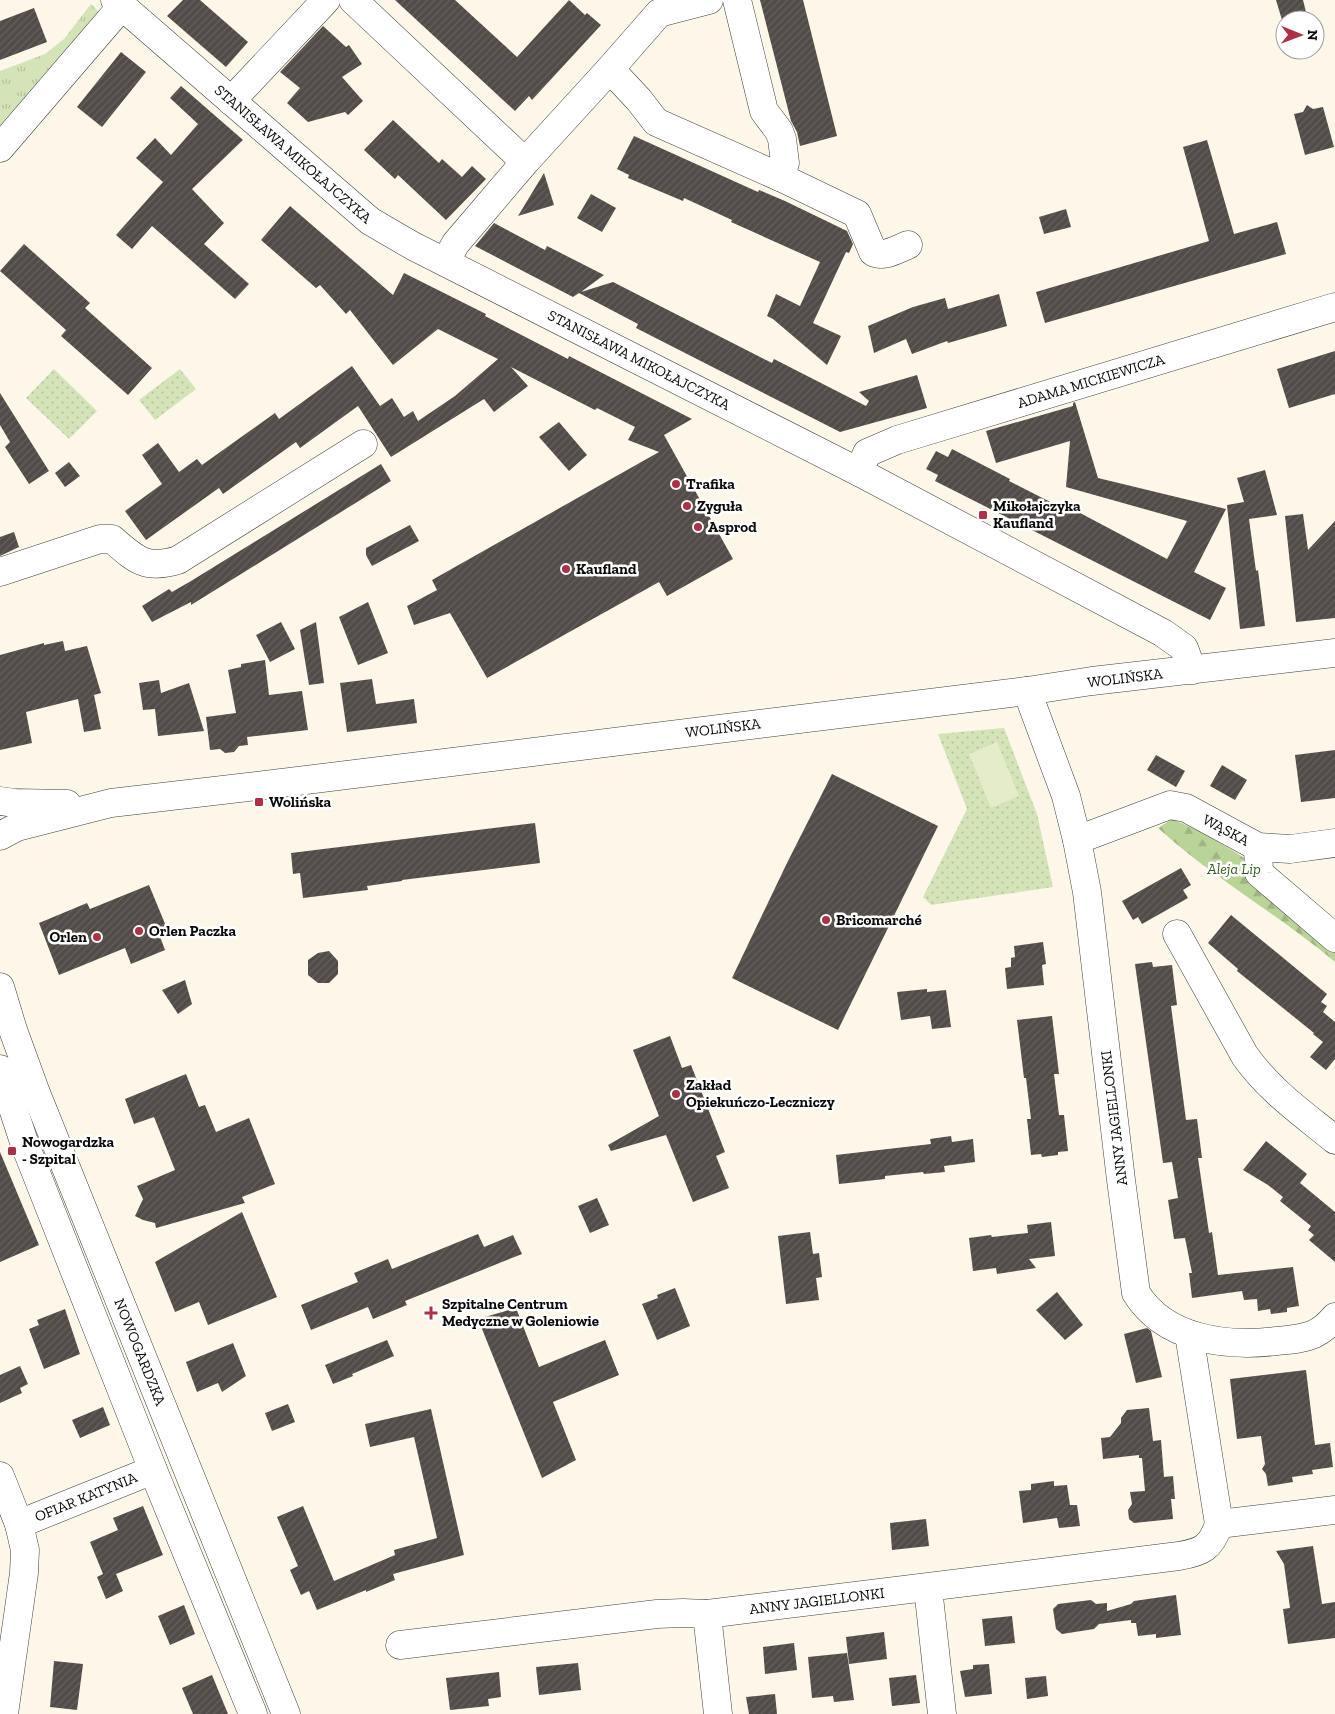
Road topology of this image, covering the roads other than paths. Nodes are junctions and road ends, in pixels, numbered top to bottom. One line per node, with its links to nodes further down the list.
1 (326, 0): 7 (street)
2 (353, 0): 9 (street)
3 (709, 0): 6 (street)
4 (737, 0): 10 (street)
5 (119, 3): 7 (street, STANISŁAWA MIKOŁAJCZYKA); 8 (street)
6 (610, 70): 9 (street); 10 (street)
7 (231, 101): 12 (street, STANISŁAWA MIKOŁAJCZYKA)
8 (0, 148)
9 (525, 162): 12 (street)
10 (780, 177): 11 (street)
11 (908, 245)
12 (445, 262): 15 (street, STANISŁAWA MIKOŁAJCZYKA)
13 (1335, 307): 15 (street, ADAMA MICKIEWICZA)
14 (363, 444): 16 (street)
15 (859, 472): 18 (street, STANISŁAWA MIKOŁAJCZYKA)
16 (0, 572)
17 (1335, 653): 18 (street, WOLIŃSKA)
18 (1192, 670): 19 (street, WOLIŃSKA)
19 (1027, 691): 21 (street, WOLIŃSKA); 23 (street, ANNY JAGIELLONKI)
20 (0, 801): 21 (street, WOLIŃSKA)
21 (111, 803): 22 (street, WOLIŃSKA)
22 (0, 836)
23 (1077, 840): 25 (street, WĄSKA); 32 (street, ANNY JAGIELLONKI)
24 (1335, 843): 25 (street)
25 (1258, 847): 27 (street, WĄSKA)
26 (1177, 934): 30 (street)
27 (1335, 938)
28 (0, 988): 43 (street, NOWOGARDZKA)
29 (0, 1068): 33 (street, NOWOGARDZKA)
30 (1335, 1140)
31 (1335, 1317): 32 (street, ANNY JAGIELLONKI)
32 (1189, 1334): 37 (street)
33 (154, 1470): 36 (street, OFIAR KATYNIA); 42 (street, NOWOGARDZKA)
34 (0, 1476): 36 (street, OFIAR KATYNIA)
35 (1335, 1510): 37 (street)
36 (19, 1524): 41 (street, OFIAR KATYNIA)
37 (1218, 1524): 38 (street, ANNY JAGIELLONKI)
38 (928, 1588): 39 (street, ANNY JAGIELLONKI); 45 (street)
39 (707, 1614): 40 (street, ANNY JAGIELLONKI); 44 (street)
40 (400, 1646)
41 (4, 1714)
42 (253, 1714)
43 (286, 1714)
44 (718, 1714)
45 (942, 1714)

